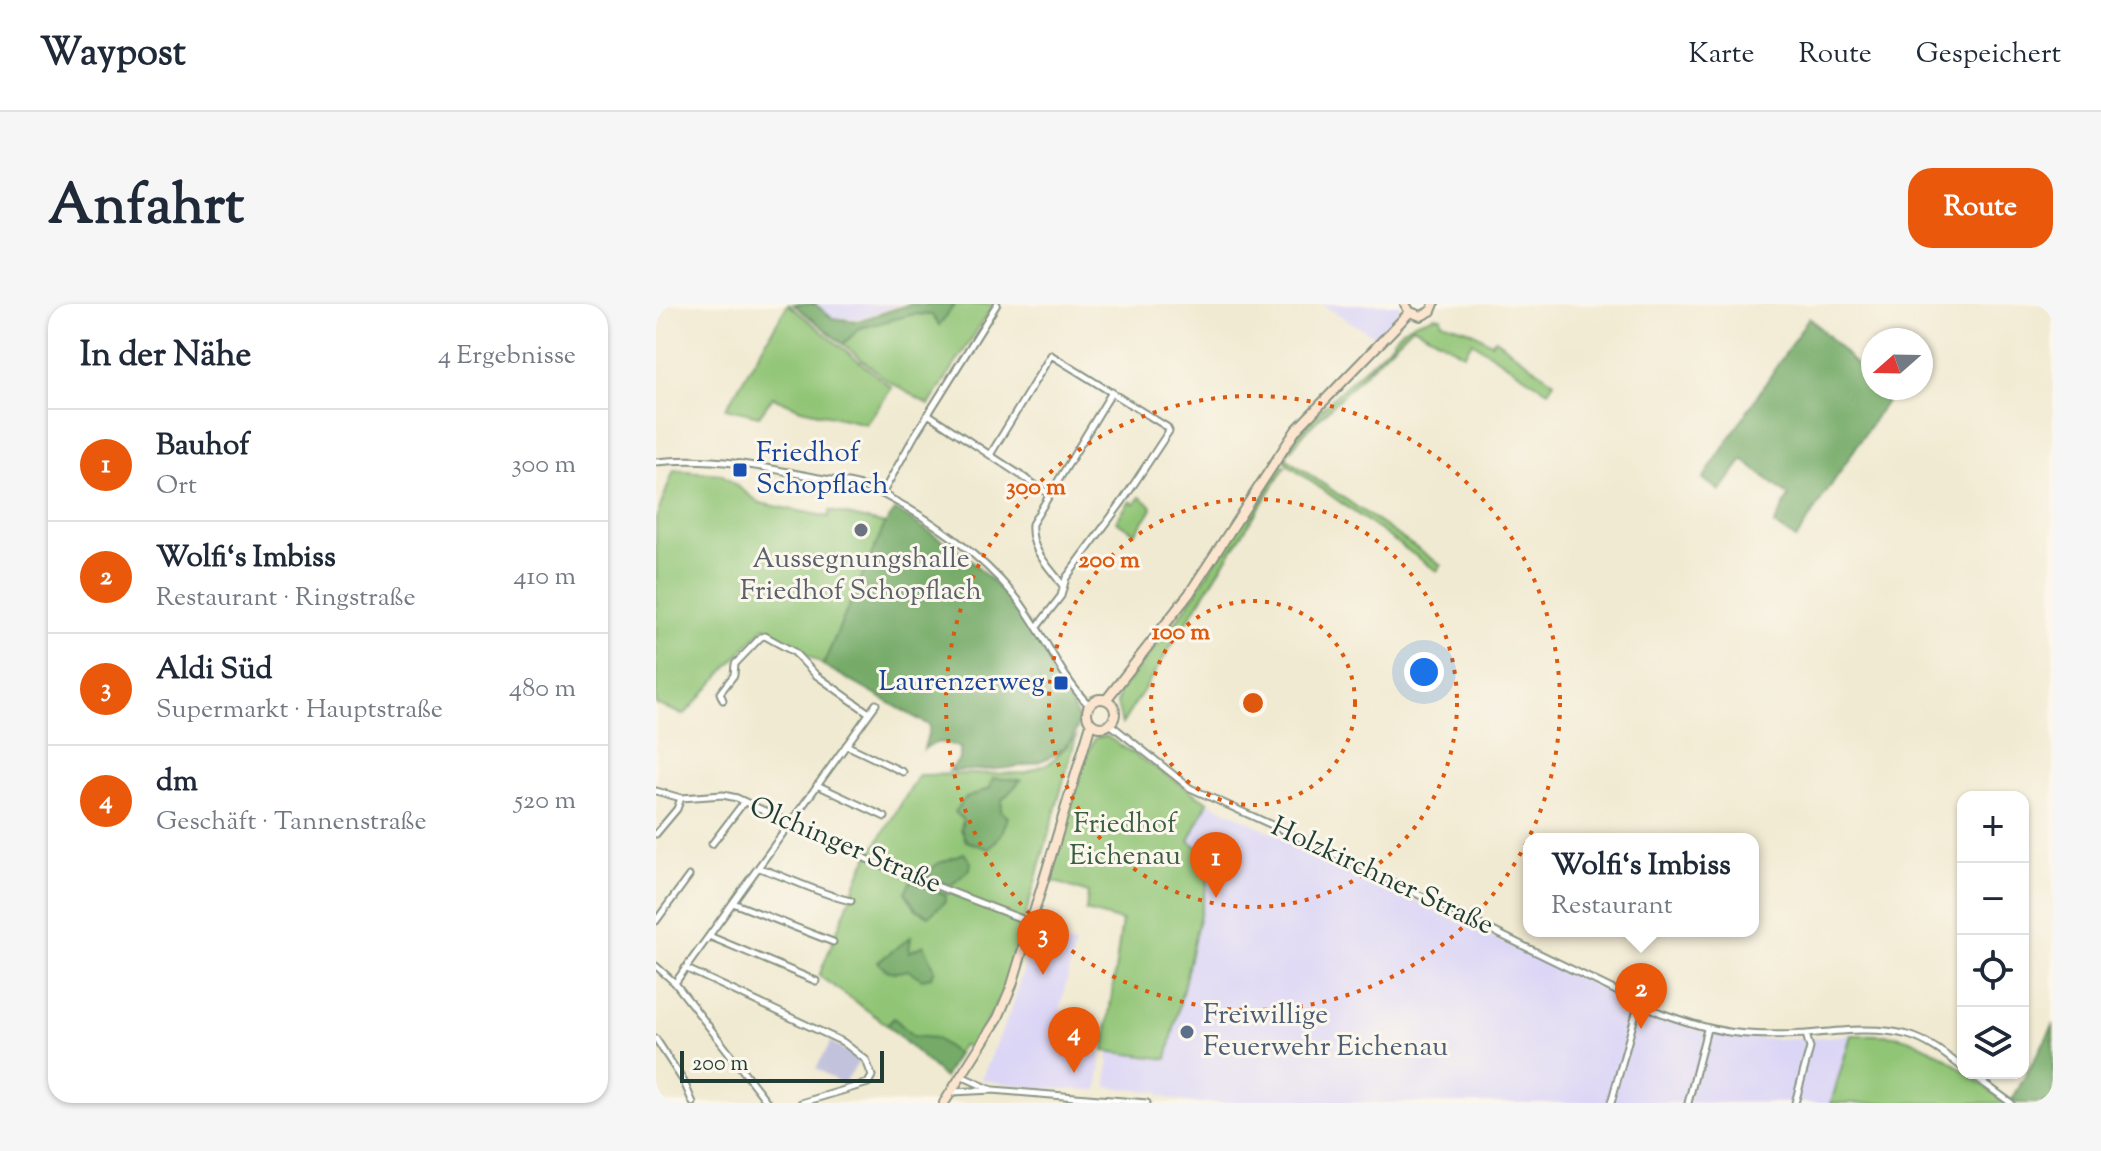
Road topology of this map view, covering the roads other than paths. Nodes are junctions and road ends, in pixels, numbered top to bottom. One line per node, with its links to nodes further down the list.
1 (997, 304): 5 (street)
2 (1434, 304): 3 (main road)
3 (1408, 308): 13 (main road)
4 (1112, 392): 6 (street); 9 (street); 10 (street)
5 (928, 414): 6 (street); 8 (street)
6 (990, 455): 9 (street)
7 (656, 462): 8 (street)
8 (882, 494): 11 (street)
9 (1049, 494): 10 (street)
10 (1063, 587): 11 (street)
11 (1037, 627): 15 (street)
12 (723, 700): 16 (street)
13 (1106, 700): 15 (main road); 18 (main road)
14 (876, 704): 16 (street)
15 (1089, 705): 17 (main road)
16 (869, 713): 19 (street)
17 (1091, 724): 18 (main road); 34 (main road)
18 (1110, 724): 41 (street, Holzkirchner Straße)
19 (846, 745): 20 (street); 21 (street)
20 (903, 772)
21 (817, 785): 25 (street); 26 (street)
22 (656, 791): 23 (street, Olchinger Straße)
23 (681, 798): 24 (street, Olchinger Straße); 27 (street)
24 (744, 802): 26 (street, Olchinger Straße); 28 (street)
25 (885, 817)
26 (790, 824): 29 (street); 34 (street, Olchinger Straße)
27 (656, 834)
28 (712, 844)
29 (759, 868): 31 (street); 32 (street)
30 (689, 876): 33 (street)
31 (851, 901)
32 (733, 903): 35 (street); 36 (street)
33 (656, 921)
34 (1031, 922): 46 (main road)
35 (709, 936): 38 (street); 39 (street)
36 (833, 942)
37 (656, 966): 40 (street)
38 (685, 968): 40 (street); 52 (street)
39 (816, 981)
40 (675, 983): 51 (street)
41 (1639, 1002): 42 (street, Holzkirchner Straße); 55 (street)
42 (1707, 1029): 43 (street, Holzkirchner Straße); 56 (street)
43 (1808, 1036): 45 (street, Holzkirchner Straße); 57 (street)
44 (656, 1039): 50 (street)
45 (1957, 1063)
46 (961, 1076): 48 (street); 49 (main road)
47 (1978, 1079): 58 (street)
48 (993, 1090): 49 (street); 54 (street)
49 (952, 1092): 53 (main road)
50 (693, 1103)
51 (768, 1103)
52 (801, 1103)
53 (944, 1103)
54 (1147, 1103)
55 (1611, 1103)
56 (1688, 1103)
57 (1795, 1103)
58 (2011, 1103)

